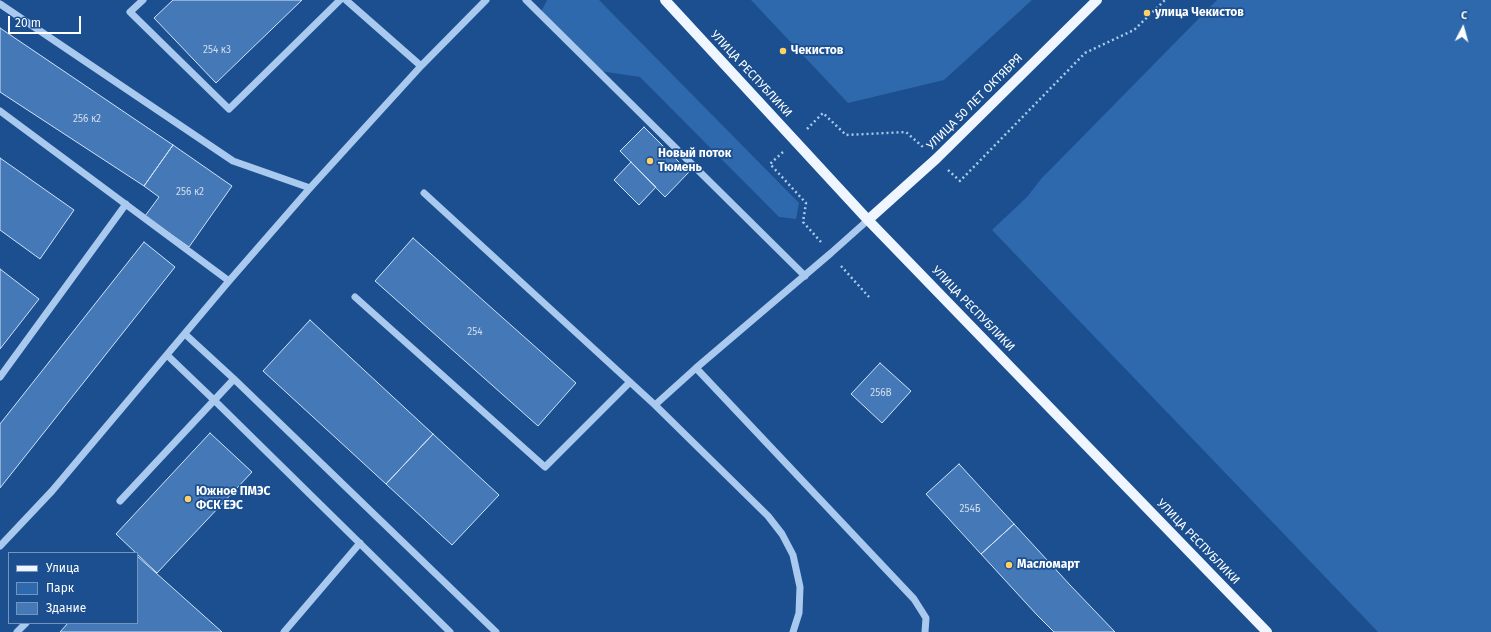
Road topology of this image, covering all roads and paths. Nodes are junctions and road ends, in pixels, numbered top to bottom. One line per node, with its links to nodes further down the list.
1 (143, 0): 2 (lane)
2 (340, 0)
3 (346, 0): 9 (lane)
4 (486, 0): 9 (lane)
5 (526, 0): 15 (lane)
6 (665, 0): 14 (main road, УЛИЦА РЕСПУБЛИКИ)
7 (1097, 0): 14 (main road, УЛИЦА 50 ЛЕТ ОКТЯБРЯ)
8 (0, 4): 11 (lane)
9 (421, 66): 11 (lane)
10 (0, 111): 13 (lane)
11 (310, 188): 16 (lane)
12 (424, 193): 23 (lane)
13 (126, 204): 16 (lane); 21 (lane)
14 (868, 220): 15 (lane); 36 (main road, УЛИЦА РЕСПУБЛИКИ)
15 (805, 276): 20 (lane)
16 (229, 281): 18 (lane)
17 (355, 297): 23 (lane)
18 (185, 334): 19 (lane); 22 (lane)
19 (167, 355): 24 (lane); 28 (lane)
20 (696, 368): 25 (lane); 35 (lane)
21 (0, 377)
22 (234, 379): 24 (lane); 33 (lane)
23 (630, 382): 25 (lane)
24 (214, 400): 26 (lane); 27 (lane)
25 (654, 405): 34 (lane)
26 (120, 501)
27 (360, 543): 31 (lane); 32 (lane)
28 (0, 546)
29 (25, 624): 30 (lane)
30 (17, 632)
31 (284, 632)
32 (450, 632)
33 (496, 632)
34 (793, 632)
35 (925, 632)
36 (1267, 632)

